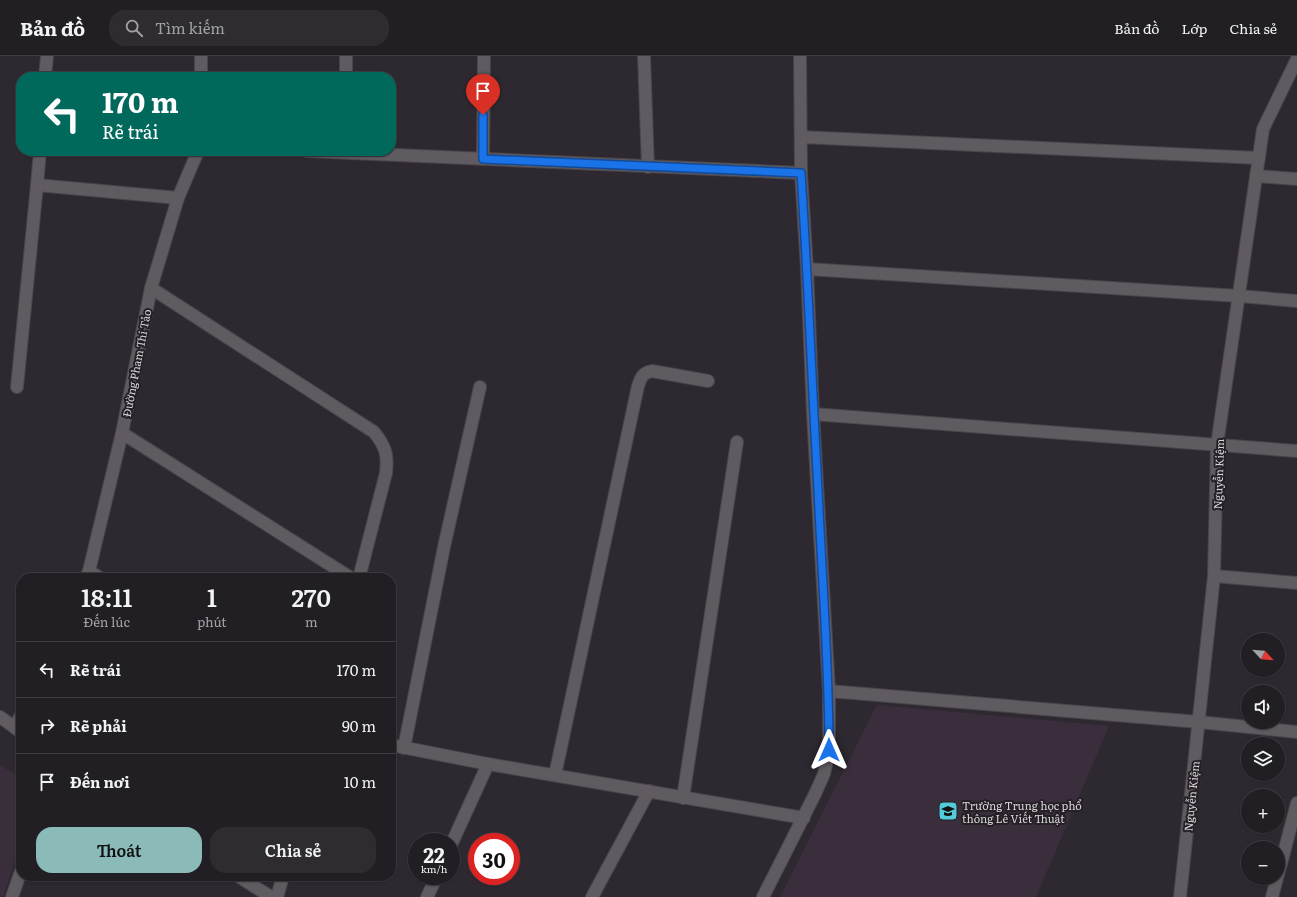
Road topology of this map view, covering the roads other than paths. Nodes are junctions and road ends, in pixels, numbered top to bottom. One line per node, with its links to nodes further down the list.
1 (47, 56): 8 (street)
2 (201, 56): 9 (street)
3 (346, 56): 10 (street)
4 (484, 56): 16 (street)
5 (644, 56): 17 (street)
6 (800, 56): 11 (street)
7 (1297, 60): 15 (street, Nguyễn Kiệm)
8 (45, 72)
9 (201, 72)
10 (346, 72)
11 (801, 137): 15 (street); 18 (street)
12 (396, 155): 16 (street)
13 (40, 156): 21 (street)
14 (196, 156): 22 (street, Đường Pham Thi Tảo)
15 (1259, 158): 19 (street, Nguyễn Kiệm)
16 (483, 159): 17 (street)
17 (648, 167): 18 (street)
18 (801, 173): 23 (street)
19 (1256, 176): 20 (street); 25 (street, Nguyễn Kiệm)
20 (1297, 179)
21 (37, 185): 22 (street); 28 (street)
22 (178, 198): 24 (street, Đường Pham Thi Tảo)
23 (807, 269): 25 (street); 30 (street)
24 (151, 288): 31 (street, Đường Pham Thi Tảo); 37 (street)
25 (1239, 296): 26 (street); 33 (street, Nguyễn Kiệm)
26 (1297, 301)
27 (708, 381): 48 (street)
28 (17, 387)
29 (480, 387): 46 (street)
30 (813, 414): 33 (street); 40 (street)
31 (122, 433): 35 (street, Đường Pham Thi Tảo); 36 (street)
32 (737, 442): 50 (street)
33 (1218, 445): 34 (street); 38 (street, Nguyễn Kiệm)
34 (1297, 452)
35 (88, 573)
36 (343, 573)
37 (360, 573)
38 (1214, 576): 39 (street); 42 (street, Nguyễn Kiệm)
39 (1297, 584)
40 (829, 691): 42 (street); 52 (street)
41 (0, 717): 43 (street)
42 (1199, 722): 44 (street); 66 (street, Nguyễn Kiệm)
43 (16, 729)
44 (1297, 732)
45 (396, 747): 46 (street)
46 (404, 748): 47 (street)
47 (488, 764): 48 (street); 53 (street)
48 (555, 775): 49 (street)
49 (649, 791): 50 (street); 64 (street)
50 (683, 798): 52 (street)
51 (1297, 803): 54 (street)
52 (804, 818): 65 (street)
53 (456, 833)
54 (1285, 848)
55 (18, 881): 60 (street)
56 (246, 881): 61 (street)
57 (282, 881): 62 (street)
58 (433, 885): 63 (street)
59 (1275, 885): 67 (street)
60 (12, 897)
61 (271, 897)
62 (277, 897)
63 (427, 897)
64 (592, 897)
65 (763, 897)
66 (1180, 897)
67 (1272, 897)

